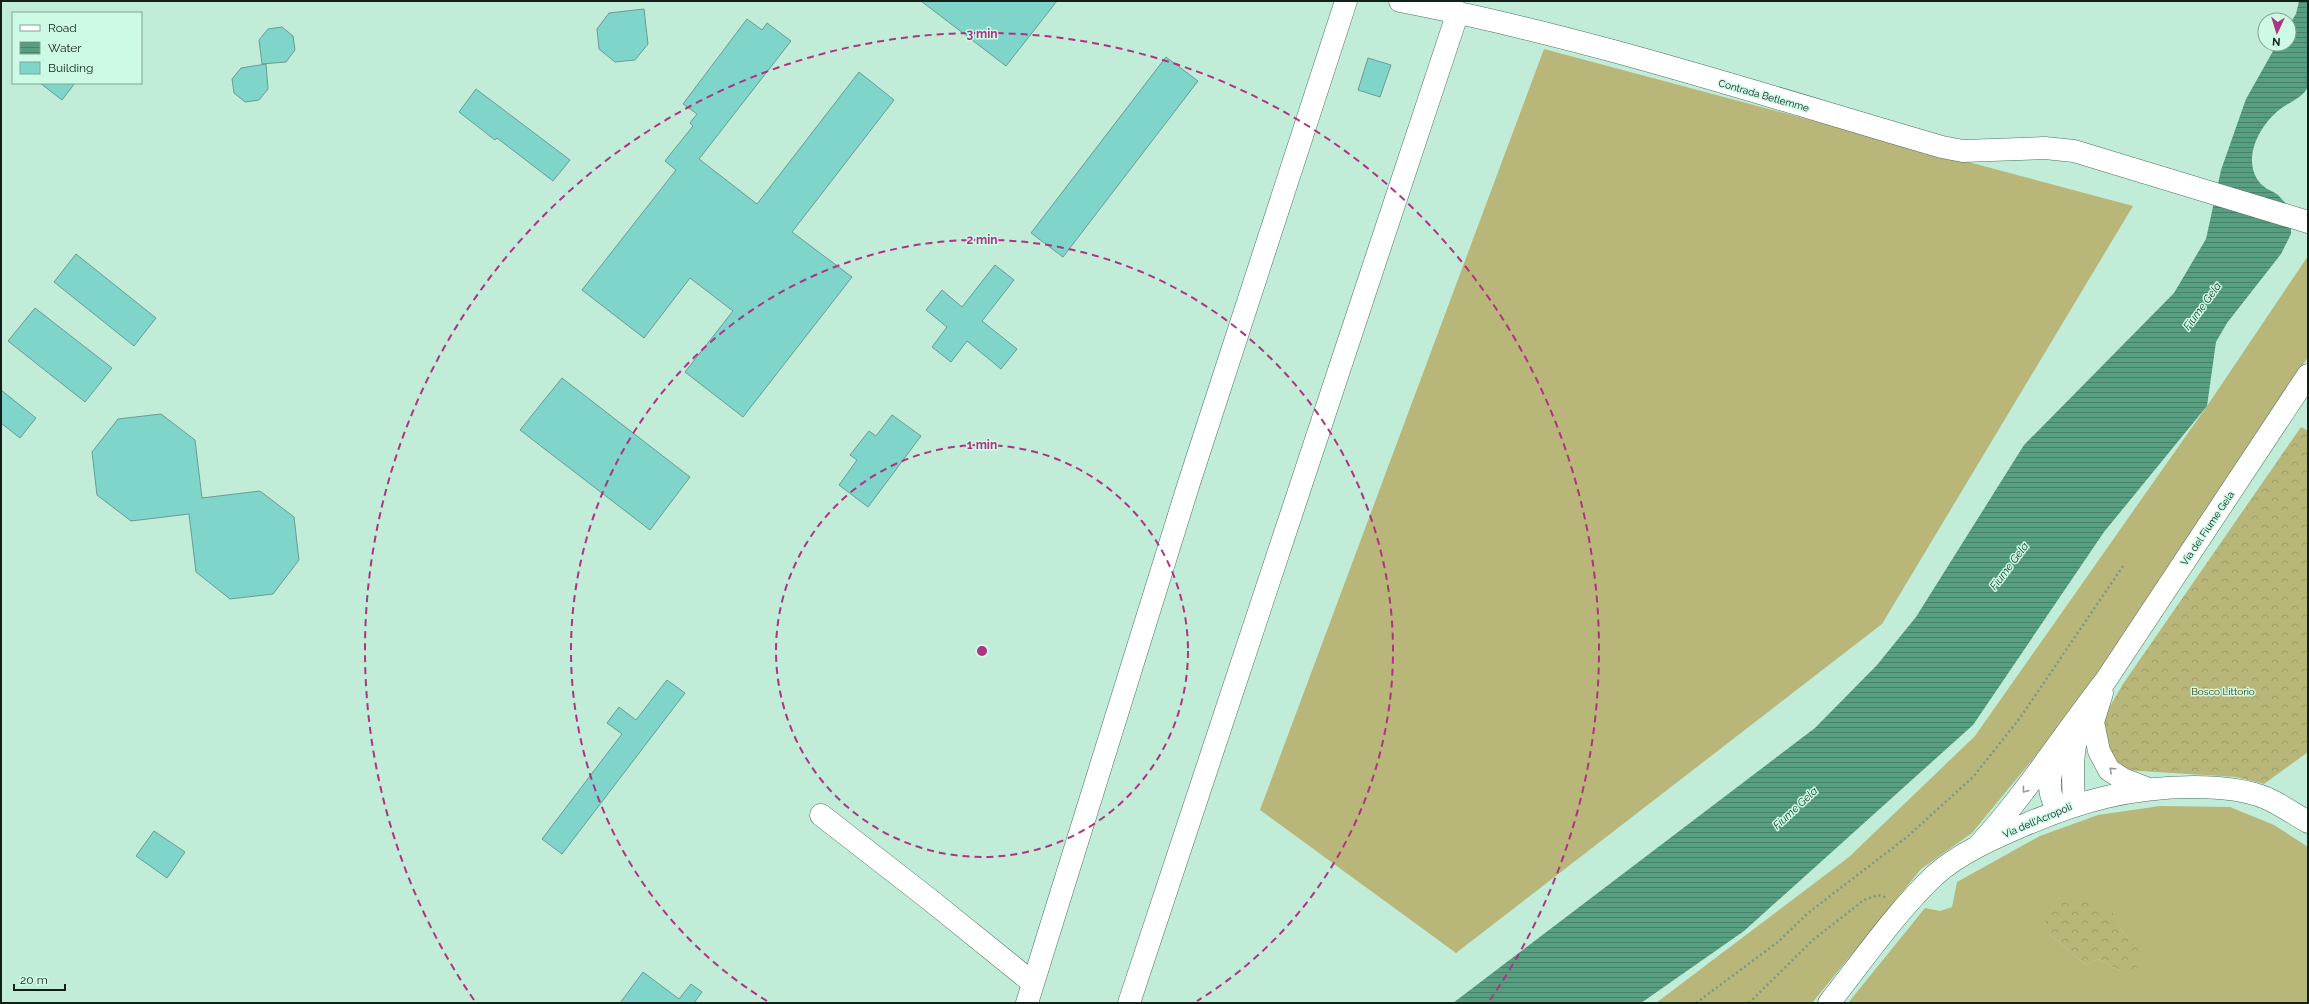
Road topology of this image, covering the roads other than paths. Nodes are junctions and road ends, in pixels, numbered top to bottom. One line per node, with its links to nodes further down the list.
1 (1346, 1): 13 (street)
2 (1400, 1): 3 (street, Contrada Betlemme)
3 (1458, 12): 4 (street, Contrada Betlemme); 14 (street)
4 (2308, 222)
5 (2308, 375): 6 (street, Via del Fiume Gela)
6 (2106, 680): 7 (street); 8 (street, one-way to 6); 9 (street)
7 (2056, 750): 9 (street); 12 (street, one-way to 12)
8 (2146, 788): 9 (street, Via dell'Acropoli); 11 (street, Via dell'Acropoli)
9 (2067, 807): 12 (street, Via dell'Acropoli)
10 (821, 815): 13 (street)
11 (2308, 822)
12 (1978, 846): 15 (street, Via dell'Acropoli)
13 (1030, 993)
14 (1130, 1003)
15 (1828, 1003)

